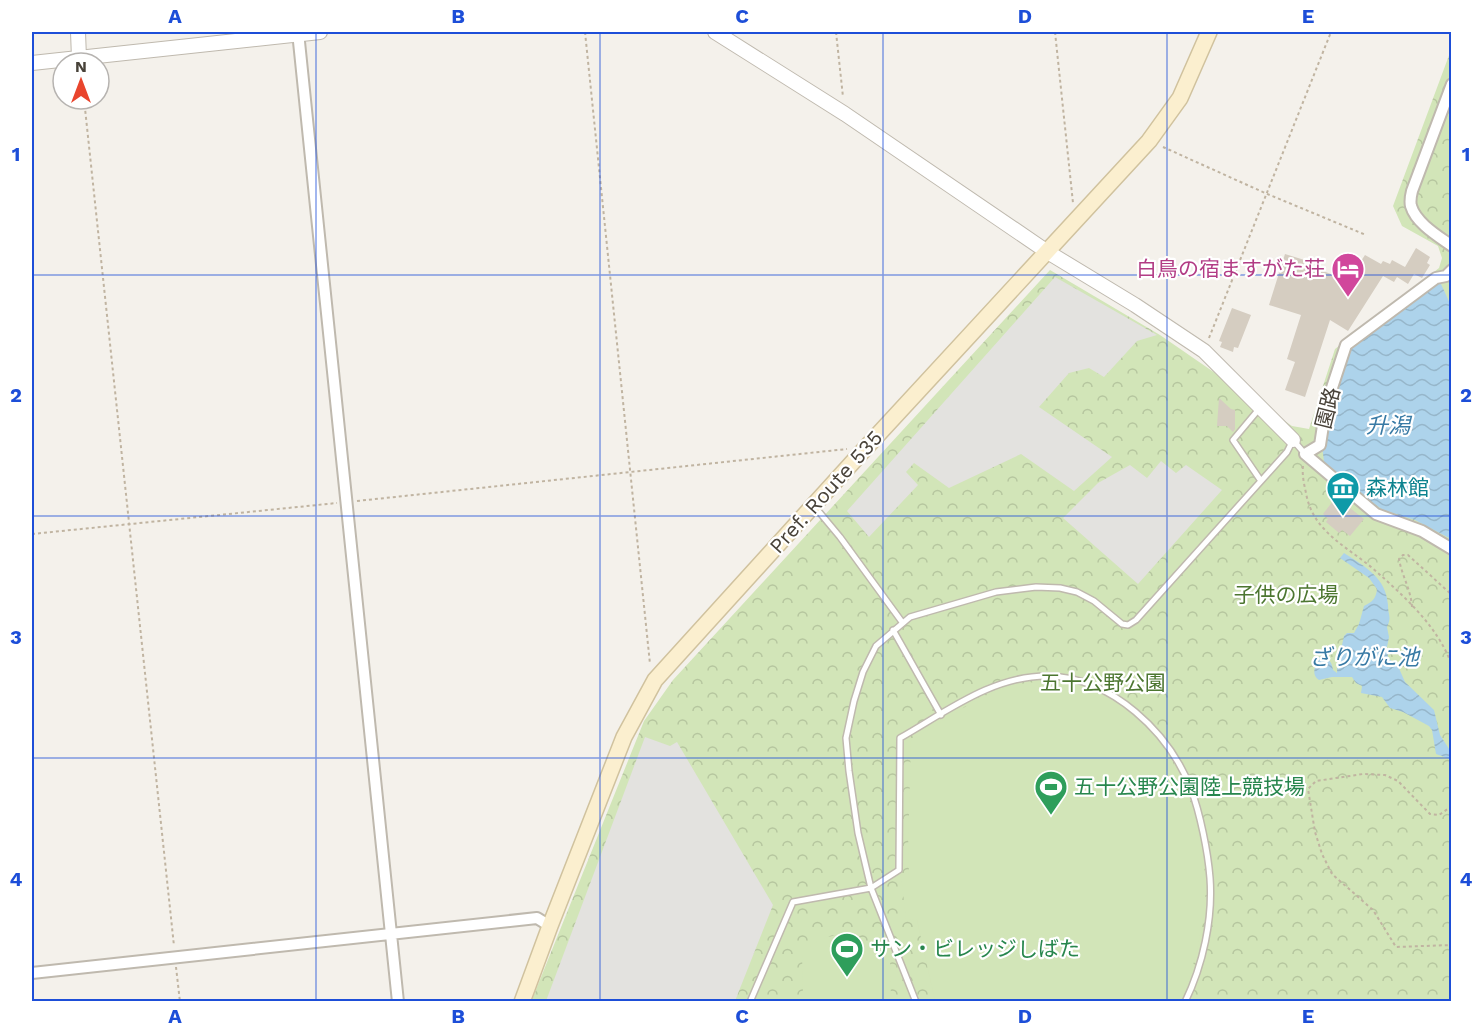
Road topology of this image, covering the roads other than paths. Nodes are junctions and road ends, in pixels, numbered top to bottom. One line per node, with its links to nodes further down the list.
1 (78, 32): 6 (street)
2 (320, 32): 5 (street)
3 (715, 32): 12 (street)
4 (1209, 32): 12 (main road, Pref. Route 535)
5 (298, 33): 7 (street); 25 (street)
6 (79, 51)
7 (111, 54)
8 (51, 61): 9 (street)
9 (32, 63)
10 (1452, 84): 11 (street)
11 (1452, 246)
12 (1046, 251): 14 (street); 18 (main road, Pref. Route 535)
13 (1452, 270): 16 (street, 園路)
14 (1261, 407): 15 (street); 17 (lane)
15 (1293, 440): 16 (lane); 17 (lane)
16 (1305, 454): 19 (street, 園路)
17 (1261, 481): 20 (lane)
18 (814, 505): 20 (lane); 24 (main road, Pref. Route 535)
19 (1452, 549)
20 (902, 622): 21 (lane)
21 (893, 630): 22 (lane); 23 (lane)
22 (941, 715): 23 (lane); 31 (lane)
23 (871, 888): 29 (lane); 30 (lane)
24 (550, 926): 25 (street); 28 (main road, Pref. Route 535)
25 (391, 935): 26 (street); 27 (street)
26 (32, 973)
27 (398, 1002)
28 (522, 1002)
29 (750, 1002)
30 (916, 1002)
31 (1185, 1002)

